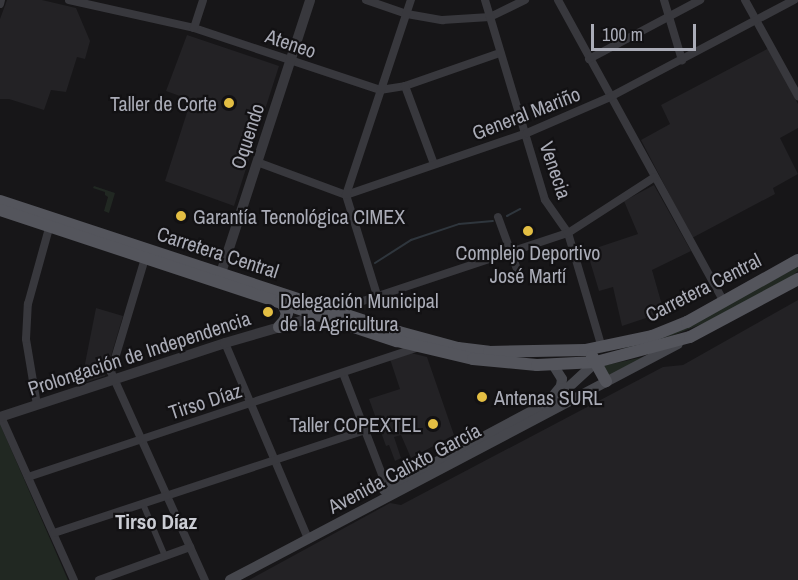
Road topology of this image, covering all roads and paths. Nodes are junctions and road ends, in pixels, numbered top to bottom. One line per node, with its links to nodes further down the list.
1 (69, 0): 17 (street, Ateneo)
2 (203, 0): 17 (street)
3 (310, 0): 20 (street, Oquendo)
4 (366, 0): 13 (street)
5 (411, 0): 13 (street)
6 (485, 0): 14 (street, Venecia)
7 (525, 0): 14 (street)
8 (558, 0): 19 (street)
9 (664, 0): 15 (street)
10 (700, 0): 15 (street)
11 (745, 0): 16 (street)
12 (794, 0): 16 (street, General Mariño)
13 (407, 14): 14 (street); 25 (street)
14 (490, 17): 18 (street, Venecia)
15 (668, 18): 19 (street); 21 (street)
16 (756, 20): 21 (street, General Mariño); 23 (street)
17 (194, 28): 20 (street, Ateneo)
18 (500, 53): 24 (street, Ateneo); 28 (street, Venecia)
19 (589, 59): 27 (street)
20 (290, 60): 25 (street, Ateneo); 29 (street, Oquendo)
21 (682, 60): 27 (street, General Mariño)
22 (798, 73): 23 (street)
23 (788, 78): 26 (street)
24 (405, 86): 25 (street, Ateneo); 30 (street)
25 (380, 90): 32 (street)
26 (798, 96)
27 (610, 97): 28 (street, General Mariño); 31 (street)
28 (527, 133): 30 (street, General Mariño); 37 (street, Venecia)
29 (257, 162): 32 (street); 42 (street, Oquendo)
30 (434, 164): 32 (street, General Mariño)
31 (655, 177): 37 (street, Prolongación de Independencia); 47 (street)
32 (346, 195): 44 (street)
33 (0, 201): 36 (main road, Carretera Central)
34 (0, 210): 36 (main road, Carretera Central)
35 (498, 217): 38 (street)
36 (51, 222): 39 (main road, Carretera Central); 69 (street)
37 (568, 233): 38 (street, Prolongación de Independencia); 57 (street, Venecia)
38 (512, 252): 41 (street); 44 (street, Prolongación de Independencia)
39 (146, 254): 42 (main road, Carretera Central); 65 (street)
40 (798, 260): 47 (main road, Carretera Central)
41 (518, 272)
42 (219, 278): 45 (main road, Carretera Central)
43 (798, 279): 54 (main road, Carretera Central)
44 (377, 295): 46 (street, Prolongación de Independencia)
45 (281, 299): 48 (main road, Carretera Central); 49 (main road, Carretera Central); 51 (main road)
46 (358, 302): 48 (street, Prolongación de Independencia); 50 (street)
47 (724, 302): 52 (main road, Carretera Central)
48 (333, 311): 49 (street, Prolongación de Independencia); 50 (main road, Carretera Central)
49 (318, 316): 50 (main road, Carretera Central); 51 (street, Prolongación de Independencia)
50 (353, 322): 53 (main road, Carretera Central)
51 (279, 327): 55 (street, Prolongación de Independencia)
52 (652, 336): 57 (main road, Carretera Central); 62 (main road)
53 (398, 337): 56 (main road, Carretera Central); 59 (main road, Carretera Central); 60 (street)
54 (690, 337): 62 (main road, Carretera Central); 66 (main road, Avenida Calixto García)
55 (225, 344): 65 (street, Prolongación de Independencia); 67 (street)
56 (419, 347): 59 (main road, Carretera Central); 60 (street, Tirso Díaz)
57 (602, 348): 58 (main road, Carretera Central)
58 (585, 350): 61 (main road, Carretera Central); 62 (main road)
59 (473, 355): 61 (main road, Carretera Central)
60 (392, 356): 64 (street, Tirso Díaz)
61 (537, 359): 63 (main road, Carretera Central)
62 (596, 362): 63 (main road, Carretera Central); 66 (main road); 68 (main road, Avenida Calixto García)
63 (554, 366): 68 (main road)
64 (343, 372): 67 (street, Tirso Díaz); 71 (street)
65 (115, 379): 69 (street, Prolongación de Independencia); 72 (street)
66 (606, 381): 75 (main road, Avenida Calixto García)
67 (250, 404): 72 (street, Tirso Díaz); 73 (street)
68 (545, 404): 75 (main road, Avenida Calixto García)
69 (37, 405): 70 (street, Prolongación de Independencia)
70 (1, 417): 74 (street)
71 (365, 430): 73 (street); 75 (street)
72 (142, 440): 74 (street, Tirso Díaz); 76 (street)
73 (274, 460): 76 (street); 79 (street)
74 (28, 477): 78 (street)
75 (389, 492): 79 (main road, Avenida Calixto García)
76 (167, 496): 77 (street); 80 (street)
77 (143, 504): 78 (street); 81 (street)
78 (54, 533): 82 (street)
79 (307, 536): 85 (main road, Avenida Calixto García); 86 (main road, Avenida Calixto García)
80 (190, 547): 81 (street); 84 (street)
81 (165, 556): 83 (street)
82 (74, 580)
83 (99, 580)
84 (205, 580)
85 (219, 580)
86 (230, 580)

